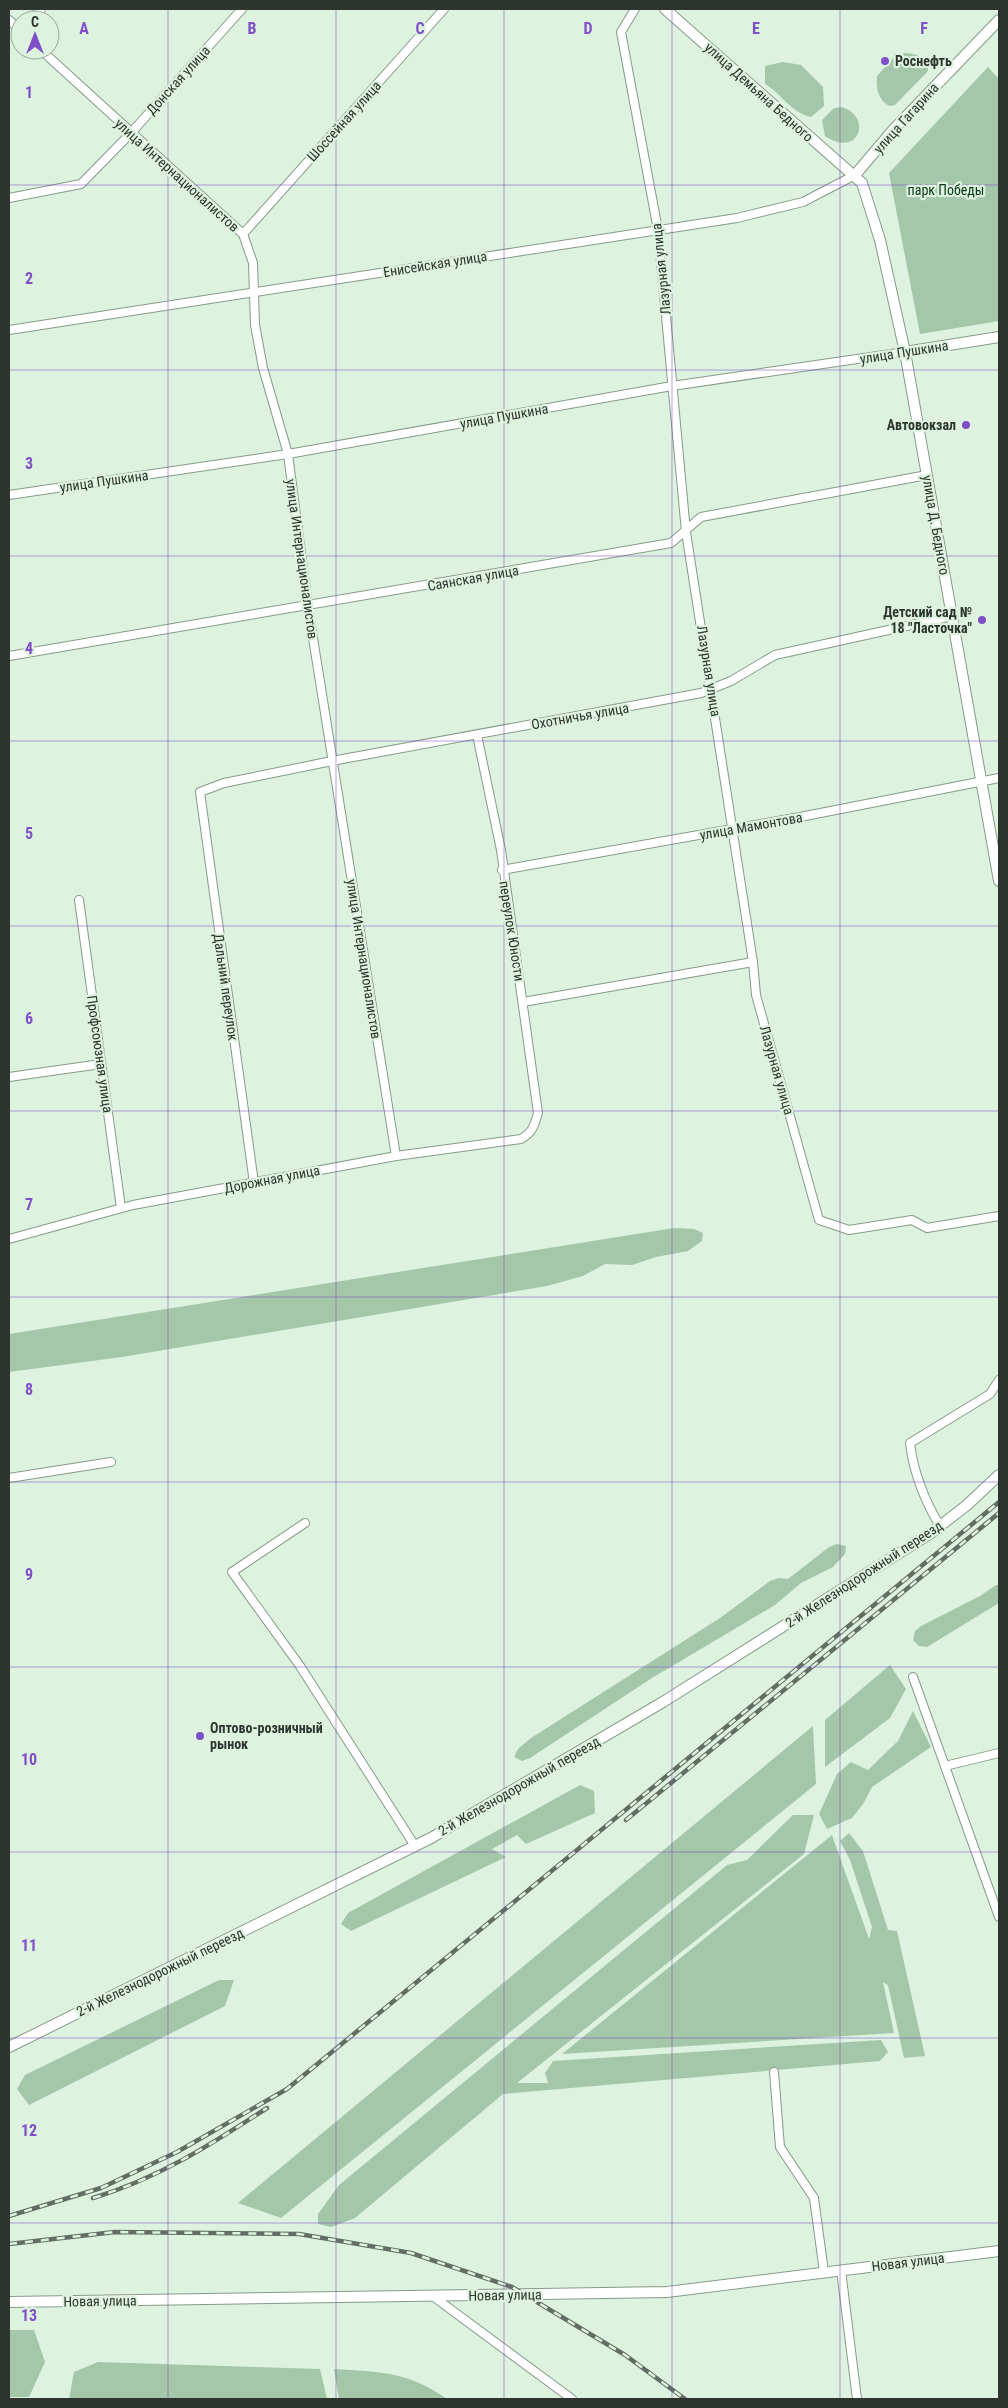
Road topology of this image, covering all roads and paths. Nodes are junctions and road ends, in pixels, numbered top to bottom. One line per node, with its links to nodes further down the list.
1 (242, 9): 7 (street, Донская улица)
2 (444, 9): 11 (street, Шоссейная улица)
3 (635, 9): 10 (street, Лазурная улица)
4 (665, 9): 8 (street, улица Демьяна Бедного)
5 (999, 20): 8 (street, улица Гагарина)
6 (52, 60): 7 (street, улица Интернационалистов)
7 (130, 134): 9 (street, Донская улица); 11 (street, улица Интернационалистов)
8 (855, 175): 10 (street, Енисейская улица); 15 (street, улица Д. Бедного)
9 (9, 198)
10 (658, 230): 12 (street, Енисейская улица); 16 (street, Лазурная улица)
11 (243, 234): 12 (street, улица Интернационалистов)
12 (253, 292): 13 (street, Енисейская улица); 17 (street, улица Интернационалистов)
13 (9, 330)
14 (999, 337): 15 (street, улица Пушкина)
15 (905, 352): 16 (street, улица Пушкина); 18 (street, улица Д. Бедного)
16 (672, 386): 17 (street, улица Пушкина); 20 (street, Лазурная улица)
17 (288, 454): 19 (street, улица Пушкина); 21 (street, улица Интернационалистов)
18 (927, 475): 20 (street, Саянская улица); 22 (street, улица Д. Бедного)
19 (9, 495)
20 (686, 532): 21 (street, Саянская улица); 24 (street, Лазурная улица)
21 (308, 606): 23 (street, Саянская улица); 26 (street, улица Интернационалистов)
22 (952, 616): 24 (street, Охотничья улица); 28 (street, улица Д. Бедного)
23 (9, 656)
24 (712, 689): 25 (street, Охотничья улица); 30 (street, Лазурная улица)
25 (477, 734): 26 (street, Охотничья улица); 31 (street, переулок Юности)
26 (332, 761): 29 (street, Охотничья улица); 39 (street, улица Интернационалистов)
27 (999, 778): 28 (street, улица Мамонтова)
28 (981, 781): 30 (street, улица Мамонтова); 32 (street, улица Д. Бедного)
29 (200, 792): 40 (street, Дальний переулок)
30 (733, 829): 31 (street, улица Мамонтова); 34 (street, Лазурная улица)
31 (502, 870): 35 (street, переулок Юности)
32 (999, 881)
33 (79, 900): 36 (street, Профсоюзная улица)
34 (753, 962): 35 (street); 42 (street, Лазурная улица)
35 (523, 1002): 38 (street, переулок Юности)
36 (101, 1064): 37 (street); 41 (street, Профсоюзная улица)
37 (9, 1076)
38 (534, 1129): 39 (street, Дорожная улица)
39 (396, 1156): 40 (street, Дорожная улица)
40 (254, 1182): 41 (street, Дорожная улица)
41 (122, 1208): 43 (street, Дорожная улица)
42 (999, 1216)
43 (9, 1239)
44 (999, 1380): 49 (street)
45 (111, 1462): 47 (street)
46 (999, 1475): 49 (street, 2-й Железнодорожный переезд)
47 (9, 1478)
48 (305, 1523): 53 (street)
49 (940, 1526): 53 (street, 2-й Железнодорожный переезд)
50 (913, 1677): 52 (street)
51 (999, 1753): 52 (street)
52 (945, 1766): 54 (street)
53 (415, 1846): 55 (street, 2-й Железнодорожный переезд)
54 (999, 1917)
55 (9, 2047)
56 (774, 2072): 59 (street)
57 (999, 2250): 58 (street, Новая улица)
58 (841, 2270): 59 (street, Новая улица); 63 (street)
59 (824, 2272): 60 (street, Новая улица)
60 (434, 2297): 61 (street, Новая улица); 62 (street)
61 (9, 2302)
62 (572, 2399)
63 (857, 2399)

